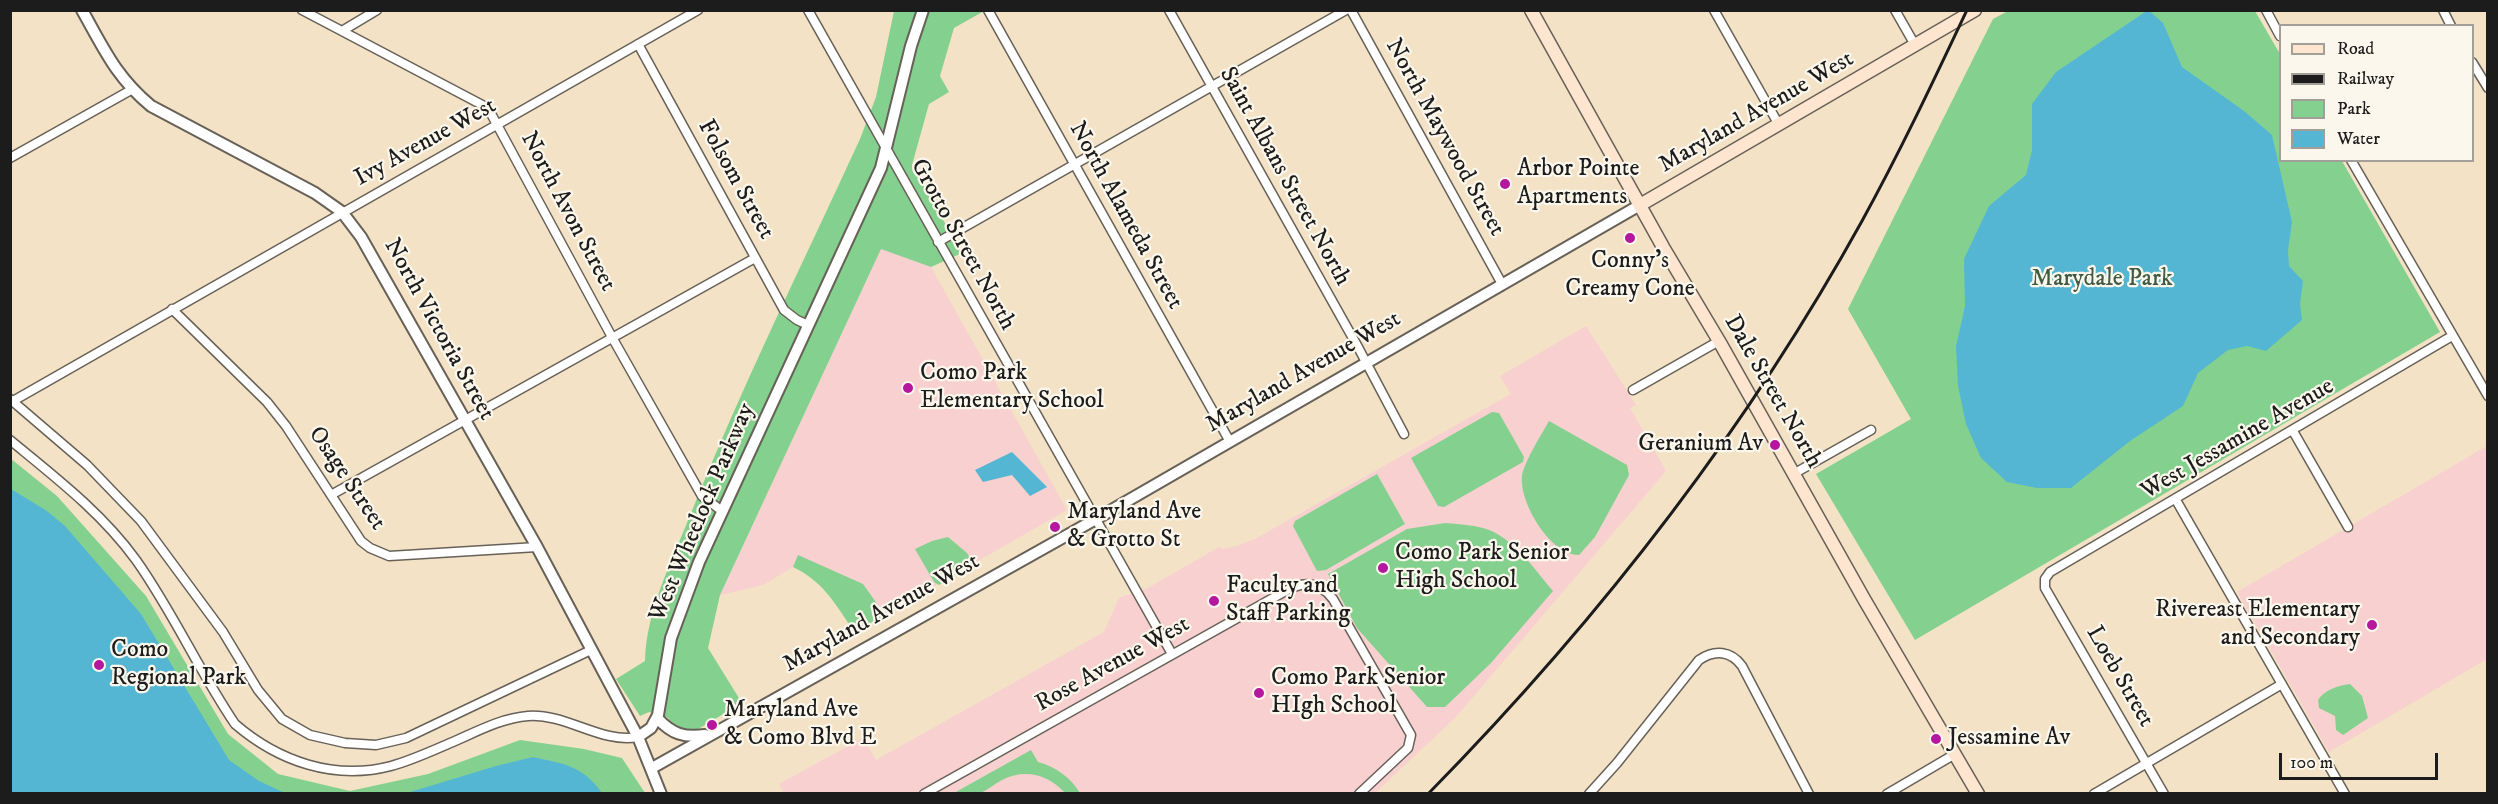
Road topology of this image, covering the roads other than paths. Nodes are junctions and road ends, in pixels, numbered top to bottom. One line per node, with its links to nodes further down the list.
1 (82, 10): 25 (street, North Victoria Street)
2 (302, 10): 18 (street, North Avon Street)
3 (377, 10): 18 (street)
4 (698, 10): 20 (street, Ivy Avenue West)
5 (808, 10): 28 (street, Grotto Street North)
6 (923, 10): 28 (street, West Wheelock Parkway)
7 (988, 10): 31 (street, North Alameda Street)
8 (1169, 10): 23 (street, Saint Albans Street North)
9 (1346, 10): 23 (street)
10 (1351, 10): 36 (street, North Maywood Street)
11 (1531, 10): 32 (main road, Dale Street North)
12 (1714, 10): 27 (street)
13 (1895, 10): 21 (street)
14 (1975, 10): 21 (main road, Maryland Avenue West)
15 (2266, 10): 19 (street)
16 (2442, 10): 17 (street)
17 (2450, 24)
18 (342, 31): 26 (street, North Avon Street)
19 (2279, 34)
20 (638, 44): 26 (street, Ivy Avenue West); 35 (street, Folsom Street)
21 (1915, 45): 27 (main road, Maryland Avenue West)
22 (2474, 65): 24 (street)
23 (1211, 87): 31 (street); 42 (street, Saint Albans Street North)
24 (2487, 88)
25 (131, 90): 29 (street); 33 (street, North Victoria Street)
26 (497, 125): 33 (street, Ivy Avenue West); 40 (street, North Avon Street)
27 (1779, 125): 32 (main road, Maryland Avenue West)
28 (886, 150): 34 (street, Grotto Street North); 38 (street, West Wheelock Parkway)
29 (10, 158)
30 (2353, 162): 39 (street)
31 (1074, 165): 34 (street); 51 (street, North Alameda Street)
32 (1640, 205): 36 (street, Maryland Avenue West); 41 (main road, Dale Street North)
33 (342, 212): 37 (street, Ivy Avenue West); 46 (street, North Victoria Street)
34 (938, 242): 56 (street, Grotto Street North)
35 (755, 258): 38 (street, Folsom Street); 40 (street)
36 (1502, 284): 42 (street, Maryland Avenue West)
37 (172, 309): 45 (street, Ivy Avenue West); 53 (street, Osage Street)
38 (808, 325): 55 (street, West Wheelock Parkway)
39 (2452, 336): 44 (street); 48 (street, West Jessamine Avenue)
40 (613, 339): 46 (street); 55 (street, North Avon Street)
41 (1719, 341): 43 (street); 52 (main road, Dale Street North)
42 (1366, 362): 49 (street, Saint Albans Street North); 51 (street, Maryland Avenue West)
43 (1633, 390)
44 (2487, 396)
45 (12, 400): 60 (street)
46 (464, 421): 53 (street); 58 (street, North Victoria Street)
47 (1871, 430): 52 (street)
48 (2293, 431): 54 (street, West Jessamine Avenue); 57 (street)
49 (1404, 434)
50 (10, 440): 65 (street)
51 (1228, 441): 56 (street, Maryland Avenue West)
52 (1795, 473): 66 (main road, Dale Street North)
53 (332, 495): 58 (street, Osage Street)
54 (2176, 500): 59 (street, West Jessamine Avenue); 62 (street)
55 (722, 511): 63 (street, West Wheelock Parkway)
56 (1096, 519): 61 (street, Grotto Street North); 64 (street, Maryland Avenue West)
57 (2348, 527)
58 (537, 548): 60 (street, North Victoria Street)
59 (2045, 579): 67 (street, Loeb Street)
60 (591, 650): 65 (street, North Victoria Street)
61 (1172, 654): 70 (street, Rose Avenue West); 71 (street, Rose Avenue West)
62 (2282, 684): 67 (street); 78 (street)
63 (657, 718): 64 (street); 65 (street)
64 (712, 734): 68 (street, Maryland Avenue West)
65 (638, 737): 68 (street, North Victoria Street)
66 (1954, 754): 74 (street); 75 (main road, Dale Street North)
67 (2146, 763): 76 (street); 77 (street, Loeb Street)
68 (652, 768): 69 (street, North Victoria Street)
69 (661, 794)
70 (924, 794)
71 (1359, 794)
72 (1589, 794): 73 (street)
73 (1809, 794)
74 (1887, 794)
75 (1978, 794)
76 (2094, 794)
77 (2164, 794)
78 (2345, 794)

